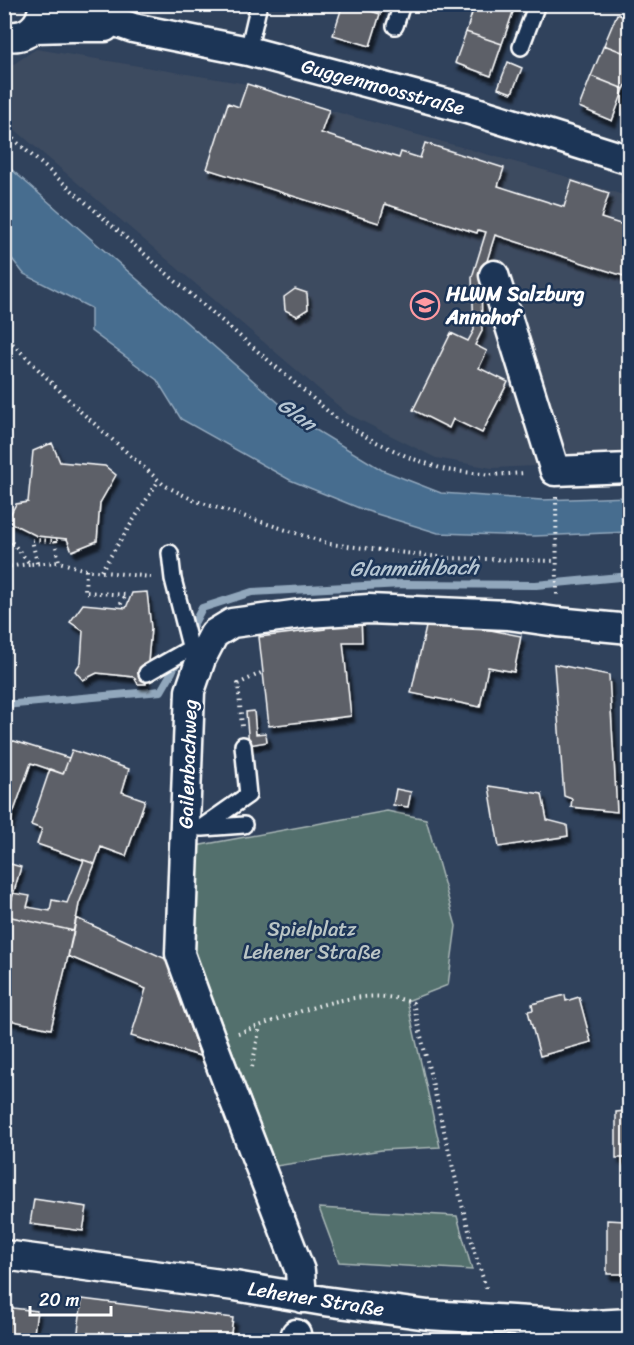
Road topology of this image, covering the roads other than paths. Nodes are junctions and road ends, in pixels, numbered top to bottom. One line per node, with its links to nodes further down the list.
1 (65, 4): 6 (street, Guggenmoosstraße)
2 (259, 4): 9 (lane)
3 (402, 4): 5 (lane)
4 (537, 4): 8 (lane)
5 (395, 26)
6 (133, 28): 7 (street, Guggenmoosstraße); 9 (street, Guggenmoosstraße)
7 (22, 30)
8 (521, 47)
9 (248, 51): 10 (street, Guggenmoosstraße)
10 (630, 160)
11 (494, 275): 12 (street)
12 (630, 468)
13 (170, 554): 15 (lane)
14 (630, 629): 15 (street, Gailenbachweg)
15 (192, 647): 16 (lane); 19 (street, Gailenbachweg)
16 (147, 673)
17 (243, 745): 19 (lane)
18 (244, 825): 19 (lane)
19 (193, 828): 21 (street, Gailenbachweg)
20 (4, 1255): 21 (street, Lehener Straße)
21 (302, 1298): 22 (street, Lehener Straße)
22 (630, 1323)

